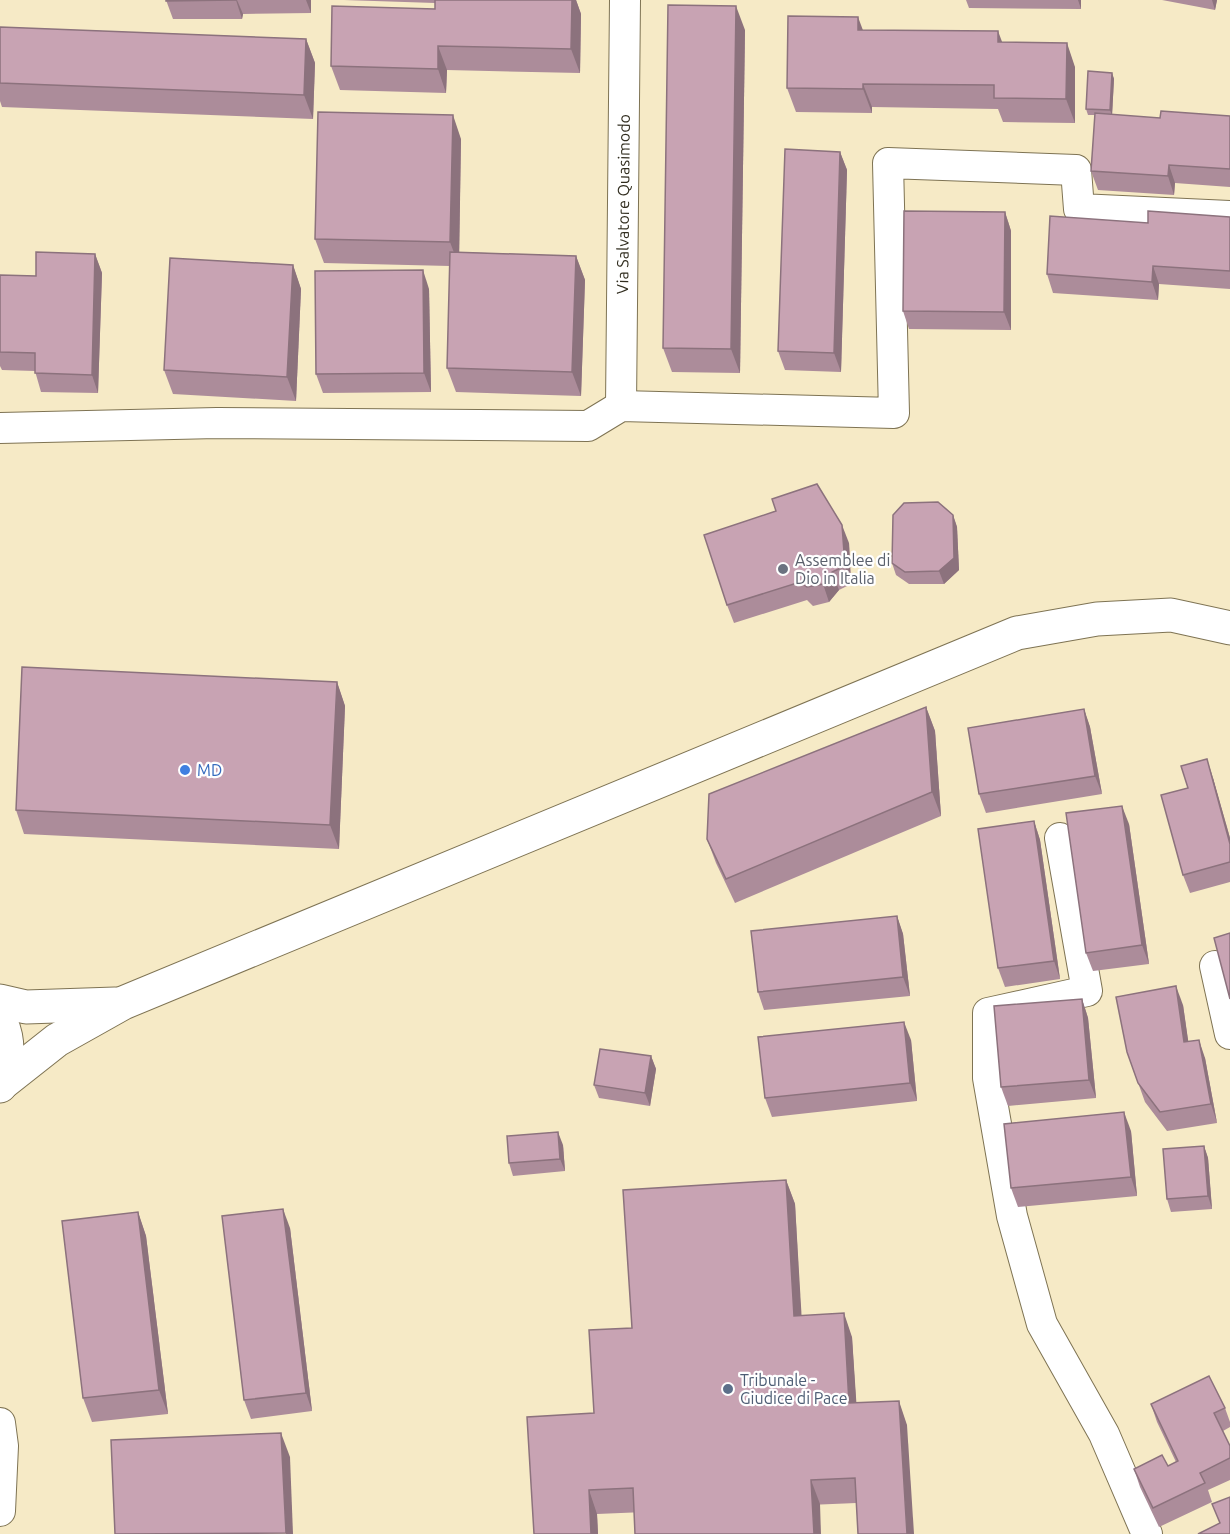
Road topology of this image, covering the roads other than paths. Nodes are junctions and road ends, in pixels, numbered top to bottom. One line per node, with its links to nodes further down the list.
1 (625, 0): 3 (street, Via Salvatore Quasimodo)
2 (1230, 216): 3 (street)
3 (621, 406): 4 (street)
4 (0, 428)
5 (1230, 628): 9 (street)
6 (1060, 838): 15 (street)
7 (1215, 966): 11 (street)
8 (0, 1000): 9 (street)
9 (123, 1003): 12 (street)
10 (0, 1020): 12 (street)
11 (1230, 1034)
12 (0, 1086)
13 (0, 1423): 14 (street)
14 (0, 1511)
15 (1147, 1534)

